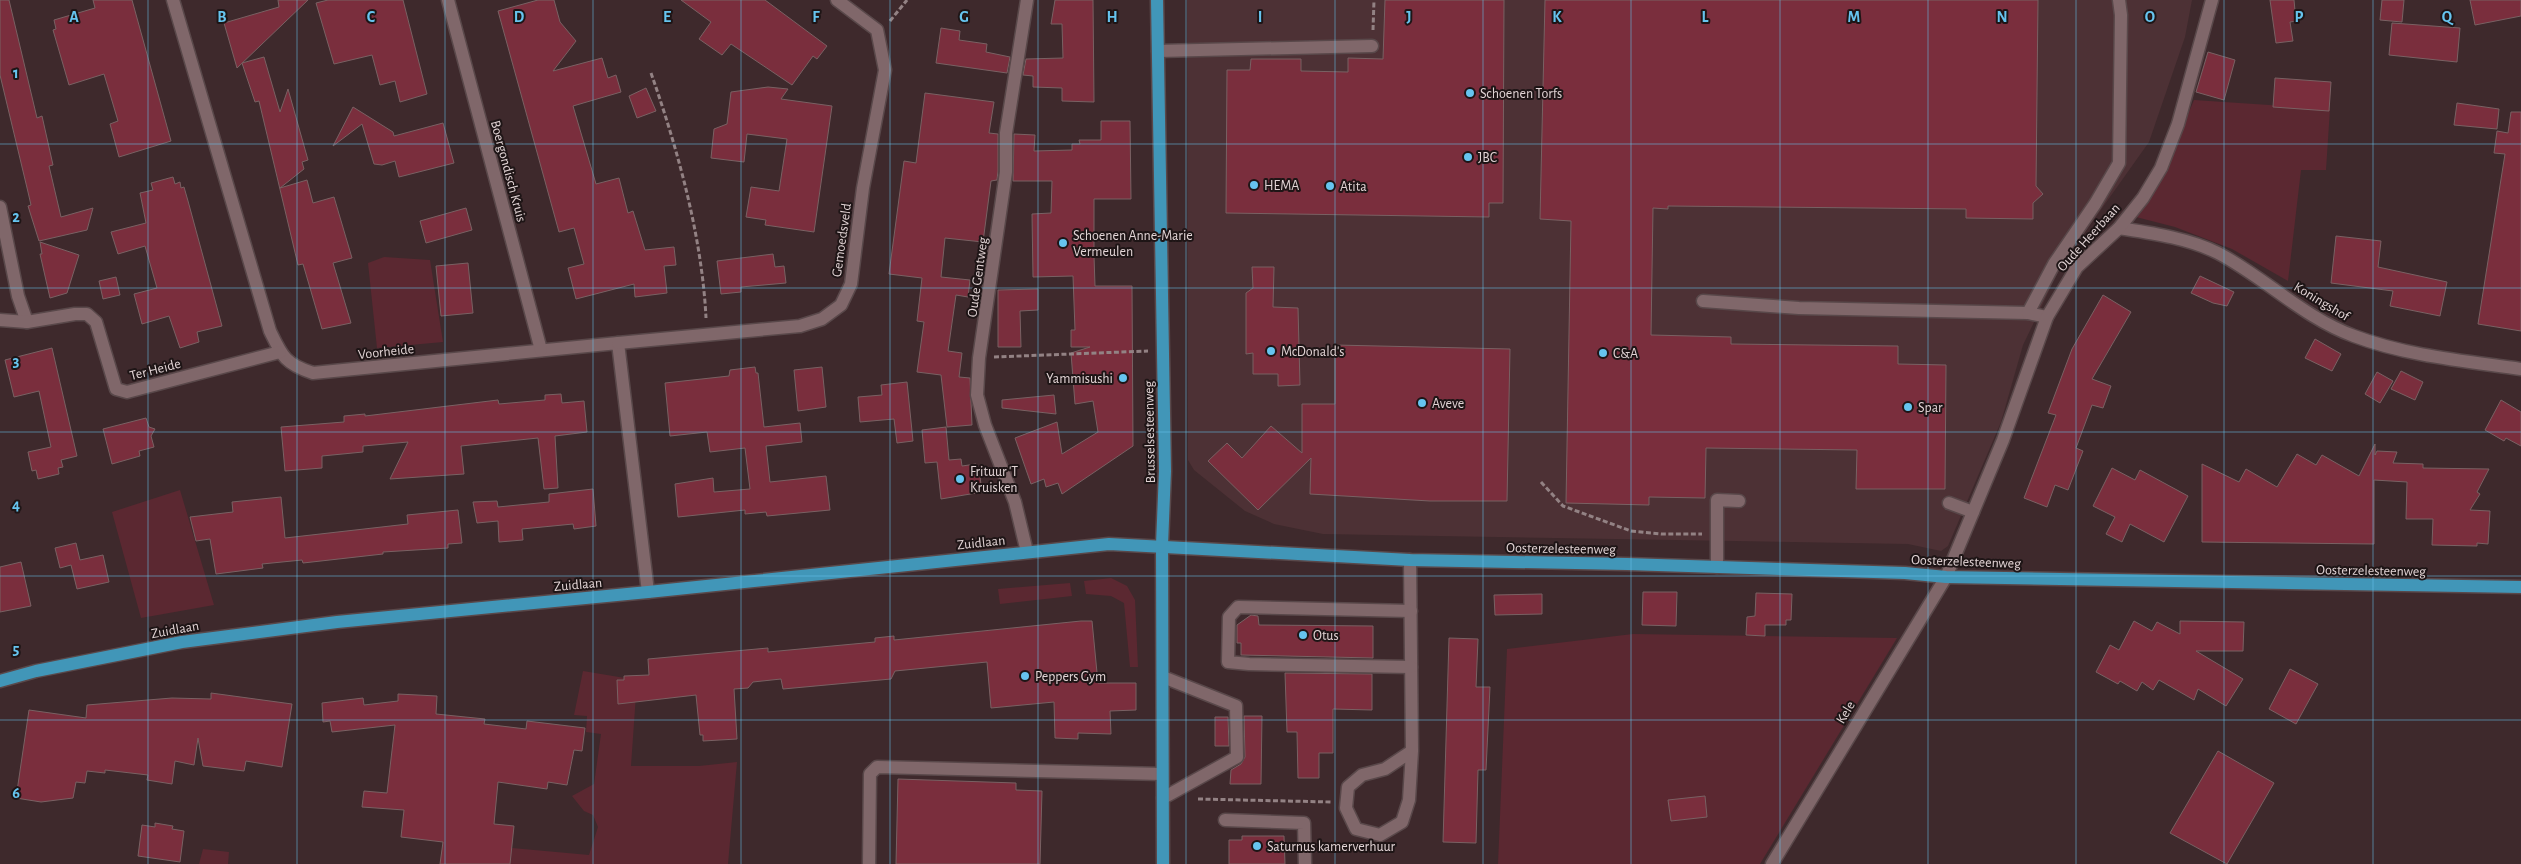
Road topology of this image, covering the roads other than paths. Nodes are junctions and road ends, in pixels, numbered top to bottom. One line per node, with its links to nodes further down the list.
1 (173, 0): 19 (street, Voorheide)
2 (448, 0): 18 (street, Boergondisch Kruis)
3 (837, 0): 17 (street, Gemoedsveld)
4 (1027, 0): 25 (street, Oude Gentweg)
5 (1157, 0): 9 (main road, Brusselsesteenweg)
6 (2119, 0): 13 (street)
7 (2212, 0): 11 (street, Oude Heerbaan)
8 (1372, 46): 9 (street)
9 (1158, 51): 24 (main road, Brusselsesteenweg)
10 (0, 207): 16 (street)
11 (2119, 228): 14 (street, Oude Heerbaan); 20 (street, Koningshof)
12 (1703, 301): 13 (street)
13 (2028, 313): 14 (street)
14 (2047, 317): 23 (street, Oude Heerbaan)
15 (0, 320): 16 (street, Ter Heide)
16 (27, 322): 19 (street, Ter Heide)
17 (618, 343): 18 (street, Voorheide); 30 (street)
18 (541, 350): 19 (street, Voorheide)
19 (280, 352)
20 (2521, 369)
21 (1738, 501): 27 (street)
22 (1949, 503): 23 (street)
23 (1973, 512): 28 (street, Oude Heerbaan)
24 (1162, 545): 25 (main road, Zuidlaan); 26 (main road, Oosterzelesteenweg); 33 (main road, Brusselsesteenweg)
25 (1026, 552): 30 (main road, Zuidlaan)
26 (1410, 560): 27 (main road, Oosterzelesteenweg); 31 (street)
27 (1718, 567): 28 (main road, Oosterzelesteenweg)
28 (1946, 577): 29 (main road, Oosterzelesteenweg); 42 (street, Kele)
29 (2521, 587)
30 (648, 592): 34 (main road, Zuidlaan)
31 (1410, 611): 32 (street); 32 (street)
32 (1411, 666): 35 (street)
33 (1163, 677): 36 (main road, Brusselsesteenweg); 37 (street)
34 (0, 681)
35 (1412, 751): 35 (street)
36 (1162, 774): 37 (main road, Brusselsesteenweg); 39 (street)
37 (1163, 798): 40 (main road, Brusselsesteenweg)
38 (1225, 820): 41 (street)
39 (869, 864)
40 (1163, 864)
41 (1305, 864)
42 (1772, 864)

